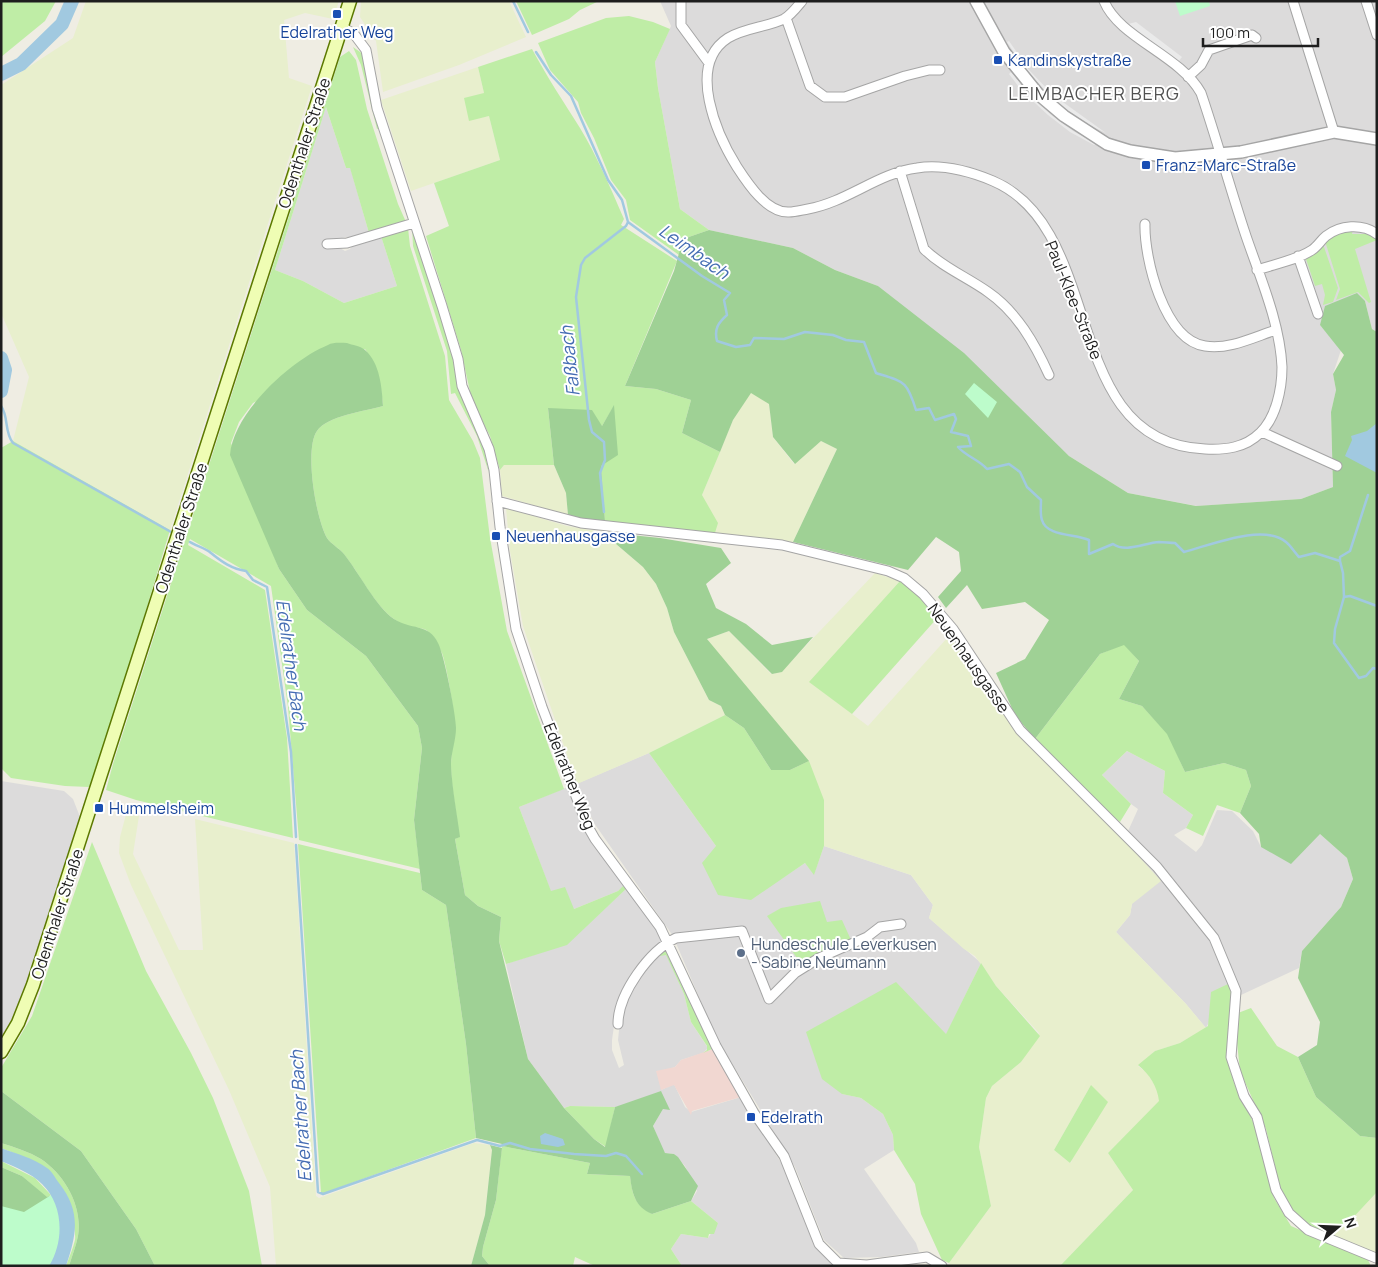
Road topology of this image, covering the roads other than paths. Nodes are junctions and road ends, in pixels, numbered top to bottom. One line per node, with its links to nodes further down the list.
1 (350, 1): 9 (main road, Odenthaler Straße)
2 (681, 1): 12 (street)
3 (802, 1): 8 (street)
4 (976, 1): 17 (street)
5 (1104, 1): 14 (street)
6 (1294, 1): 15 (street)
7 (1366, 1): 10 (street)
8 (786, 18): 12 (street); 13 (street)
9 (342, 27): 19 (street, Edelrather Weg); 34 (main road, Odenthaler Straße)
10 (1377, 35)
11 (1256, 38): 14 (street)
12 (709, 63): 18 (street, Paul-Klee-Straße)
13 (940, 70)
14 (1188, 77): 17 (street)
15 (1334, 132): 16 (street); 17 (street)
16 (1377, 139)
17 (1220, 156): 24 (street)
18 (900, 171): 27 (street); 28 (street, Paul-Klee-Straße)
19 (414, 222): 22 (street); 30 (street, Edelrather Weg)
20 (1145, 224): 26 (street)
21 (1377, 234): 23 (street)
22 (327, 244)
23 (1298, 256): 24 (street); 25 (street)
24 (1257, 270): 26 (street)
25 (1318, 314)
26 (1276, 330): 28 (street)
27 (1049, 375)
28 (1262, 432): 29 (street)
29 (1337, 466)
30 (497, 501): 32 (street, Edelrather Weg); 35 (street, Neuenhausgasse)
31 (901, 924): 32 (street)
32 (668, 942): 33 (street); 36 (street, Edelrather Weg)
33 (618, 1024)
34 (1, 1052)
35 (1376, 1260)
36 (942, 1266)

